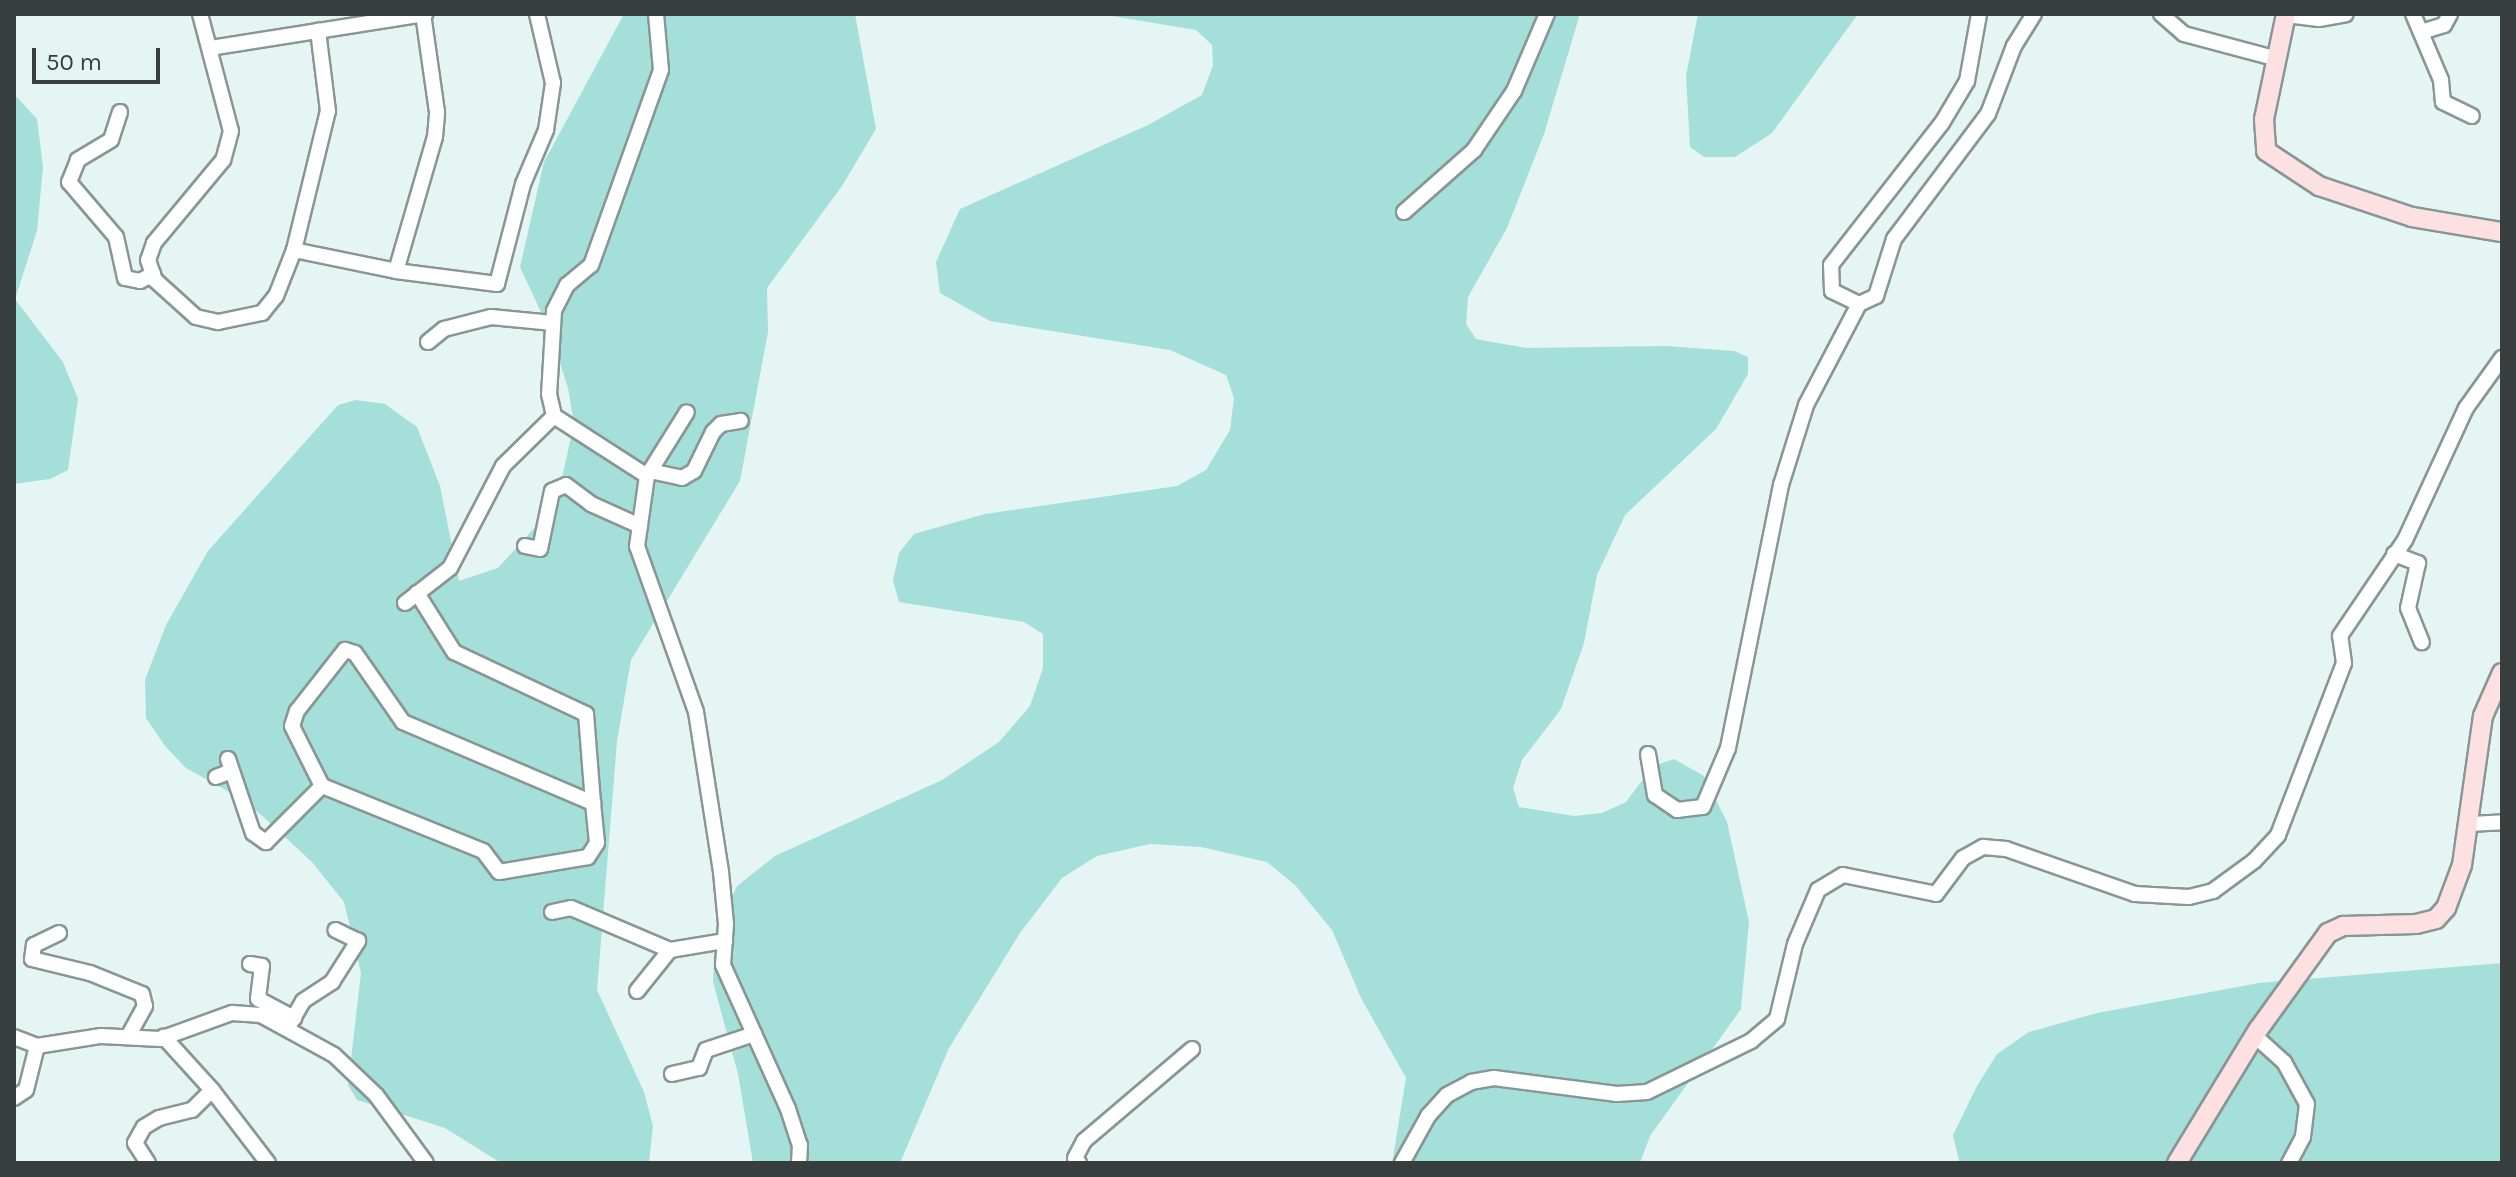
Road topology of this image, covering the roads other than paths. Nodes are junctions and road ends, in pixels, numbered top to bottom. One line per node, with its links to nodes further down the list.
1 (200, 14): 15 (street)
2 (424, 14): 13 (street); 22 (street)
3 (537, 14): 22 (street)
4 (656, 14): 25 (street)
5 (1547, 14): 19 (street)
6 (1979, 14): 24 (street)
7 (2034, 14): 24 (street)
8 (2161, 14): 16 (street)
9 (2286, 14): 10 (street); 16 (street)
10 (2346, 14)
11 (2413, 14): 14 (street)
12 (2450, 14): 14 (street)
13 (318, 31): 15 (street); 21 (street)
14 (2421, 32): 18 (street)
15 (210, 48): 23 (street)
16 (2277, 59): 20 (street)
17 (120, 112): 23 (street)
18 (2472, 116)
19 (1404, 212)
20 (2502, 232)
21 (294, 250): 22 (street); 23 (street)
22 (396, 271)
23 (153, 274)
24 (1859, 304): 37 (street)
25 (553, 323): 26 (street); 29 (street)
26 (428, 342)
27 (2502, 358): 34 (street)
28 (687, 412): 31 (street)
29 (554, 416): 31 (street); 40 (street)
30 (741, 421): 31 (street)
31 (648, 474): 32 (street)
32 (640, 526): 33 (street); 46 (street)
33 (540, 549)
34 (2394, 554): 35 (street); 66 (street)
35 (2422, 642)
36 (2502, 673): 42 (street)
37 (1648, 754)
38 (216, 777): 39 (street)
39 (322, 786): 40 (street); 40 (street)
40 (593, 803)
41 (2502, 822): 42 (street)
42 (2469, 824): 52 (street)
43 (552, 912): 47 (street)
44 (335, 930): 50 (street)
45 (59, 933): 54 (street)
46 (725, 941): 47 (street); 51 (street)
47 (670, 950): 49 (street)
48 (250, 964): 50 (street)
49 (637, 991)
50 (291, 1023): 55 (street); 63 (street)
51 (754, 1034): 58 (street); 64 (street)
52 (2255, 1036): 67 (street); 68 (street)
53 (14, 1037): 56 (street)
54 (128, 1037): 55 (street); 56 (street)
55 (164, 1037): 59 (street)
56 (37, 1046): 60 (street)
57 (1192, 1049): 65 (street)
58 (672, 1074)
59 (212, 1090): 61 (street); 62 (street)
60 (14, 1098)
61 (148, 1163)
62 (268, 1163)
63 (426, 1163)
64 (799, 1163)
65 (1079, 1163)
66 (1402, 1163)
67 (2177, 1163)
68 (2289, 1163)

